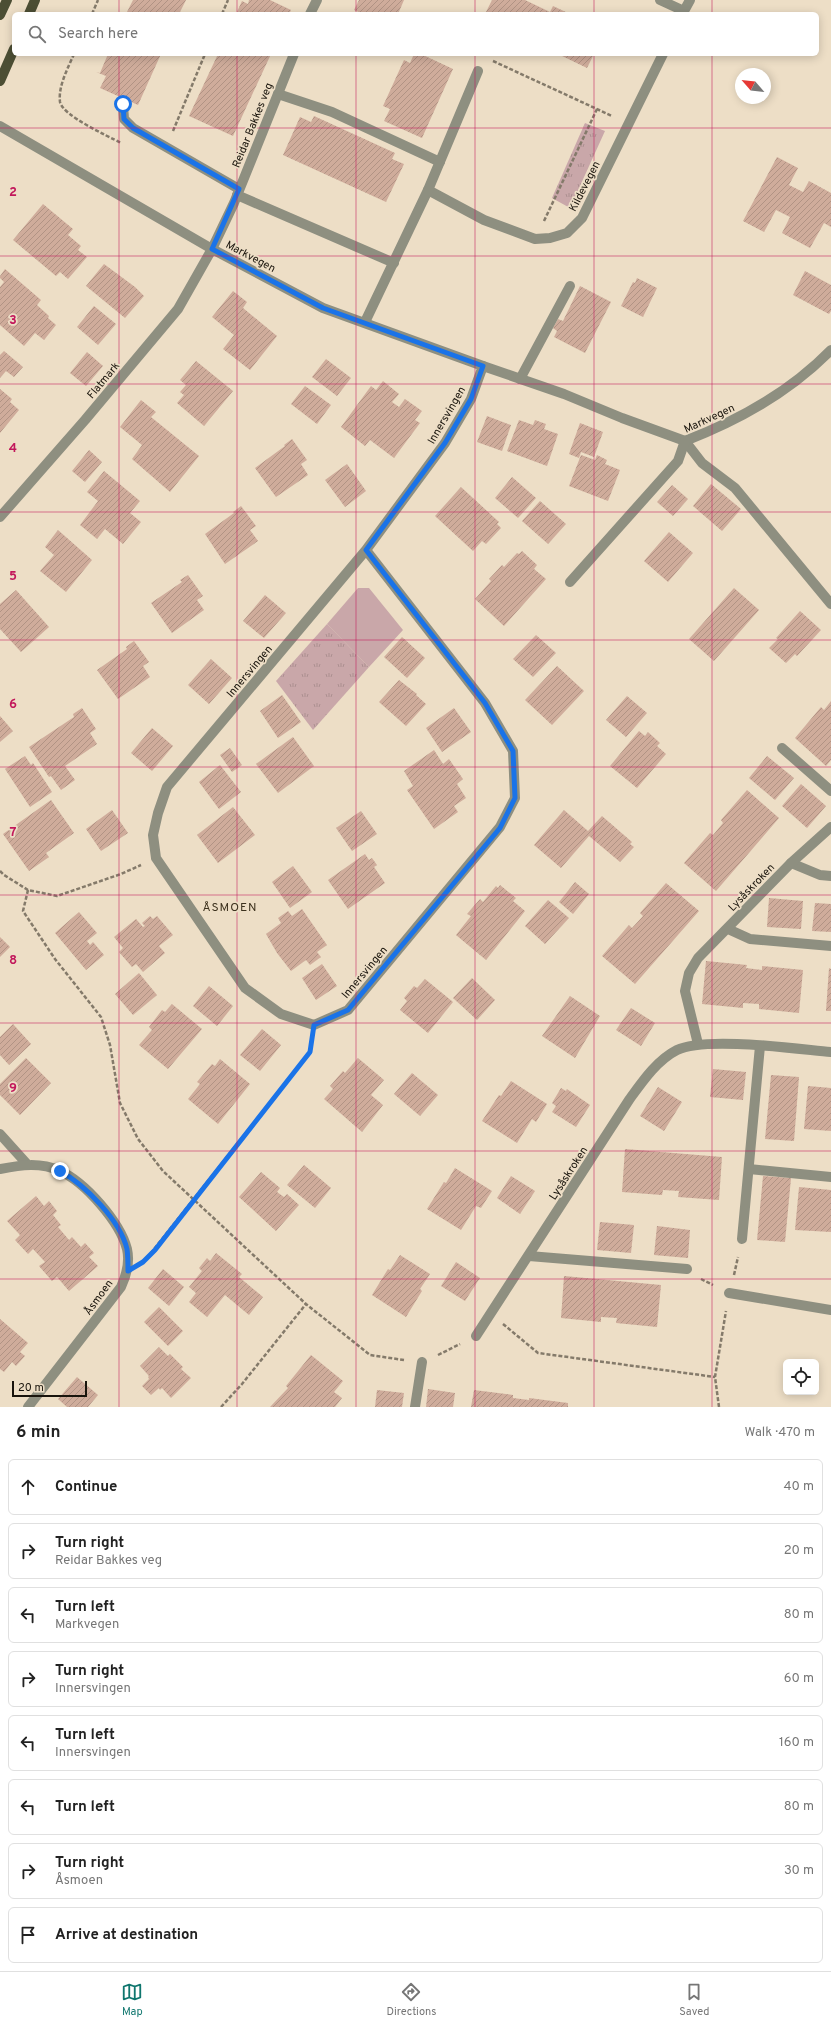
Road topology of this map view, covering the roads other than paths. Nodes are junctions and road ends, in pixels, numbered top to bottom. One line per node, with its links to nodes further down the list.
1 (7, 0): 10 (main road)
2 (35, 0): 6 (main road)
3 (316, 0): 7 (street)
4 (660, 0): 8 (street)
5 (690, 0): 9 (street)
6 (30, 12)
7 (311, 12)
8 (682, 12)
9 (684, 12)
10 (0, 15)
11 (12, 54): 15 (main road)
12 (293, 56): 16 (street, Reidar Bakkes veg)
13 (662, 56): 20 (street, Kildevegen)
14 (478, 70): 19 (street)
15 (0, 81)
16 (278, 94): 19 (street); 21 (street, Reidar Bakkes veg)
17 (123, 104): 21 (street)
18 (0, 126): 22 (street, Markvegen)
19 (440, 162): 20 (street)
20 (428, 190): 23 (street)
21 (238, 192): 22 (street, Reidar Bakkes veg); 23 (street)
22 (212, 249): 25 (street, Markvegen); 30 (street, Flatmark)
23 (394, 263): 25 (street)
24 (570, 286): 28 (street)
25 (364, 322): 27 (street, Markvegen)
26 (831, 350): 29 (street, Markvegen)
27 (483, 366): 28 (street, Markvegen); 31 (street, Innersvingen)
28 (520, 379): 29 (street, Markvegen)
29 (685, 441): 32 (street, Markvegen); 33 (street)
30 (0, 517)
31 (366, 550): 31 (street, Innersvingen)
32 (570, 582)
33 (831, 604)
34 (782, 748): 35 (street)
35 (831, 791)
36 (831, 827): 37 (street, Lysåskroken)
37 (791, 863): 38 (street, Lysåskroken); 39 (street, Lysåskroken)
38 (831, 876)
39 (728, 929): 40 (street); 41 (street, Lysåskroken)
40 (831, 946)
41 (698, 1044): 42 (street, Lysåskroken); 50 (street, Lysåskroken)
42 (760, 1046): 43 (street, Lysåskroken); 47 (street)
43 (831, 1052)
44 (0, 1134): 45 (street)
45 (28, 1164): 46 (street, Åsmoen); 56 (street, Åsmoen)
46 (0, 1169)
47 (749, 1169): 48 (street); 49 (street)
48 (831, 1177)
49 (742, 1239)
50 (529, 1256): 51 (street); 54 (street, Lysåskroken)
51 (687, 1269)
52 (729, 1293): 53 (street)
53 (831, 1310)
54 (476, 1336)
55 (422, 1362): 57 (street)
56 (28, 1407)
57 (415, 1407)

